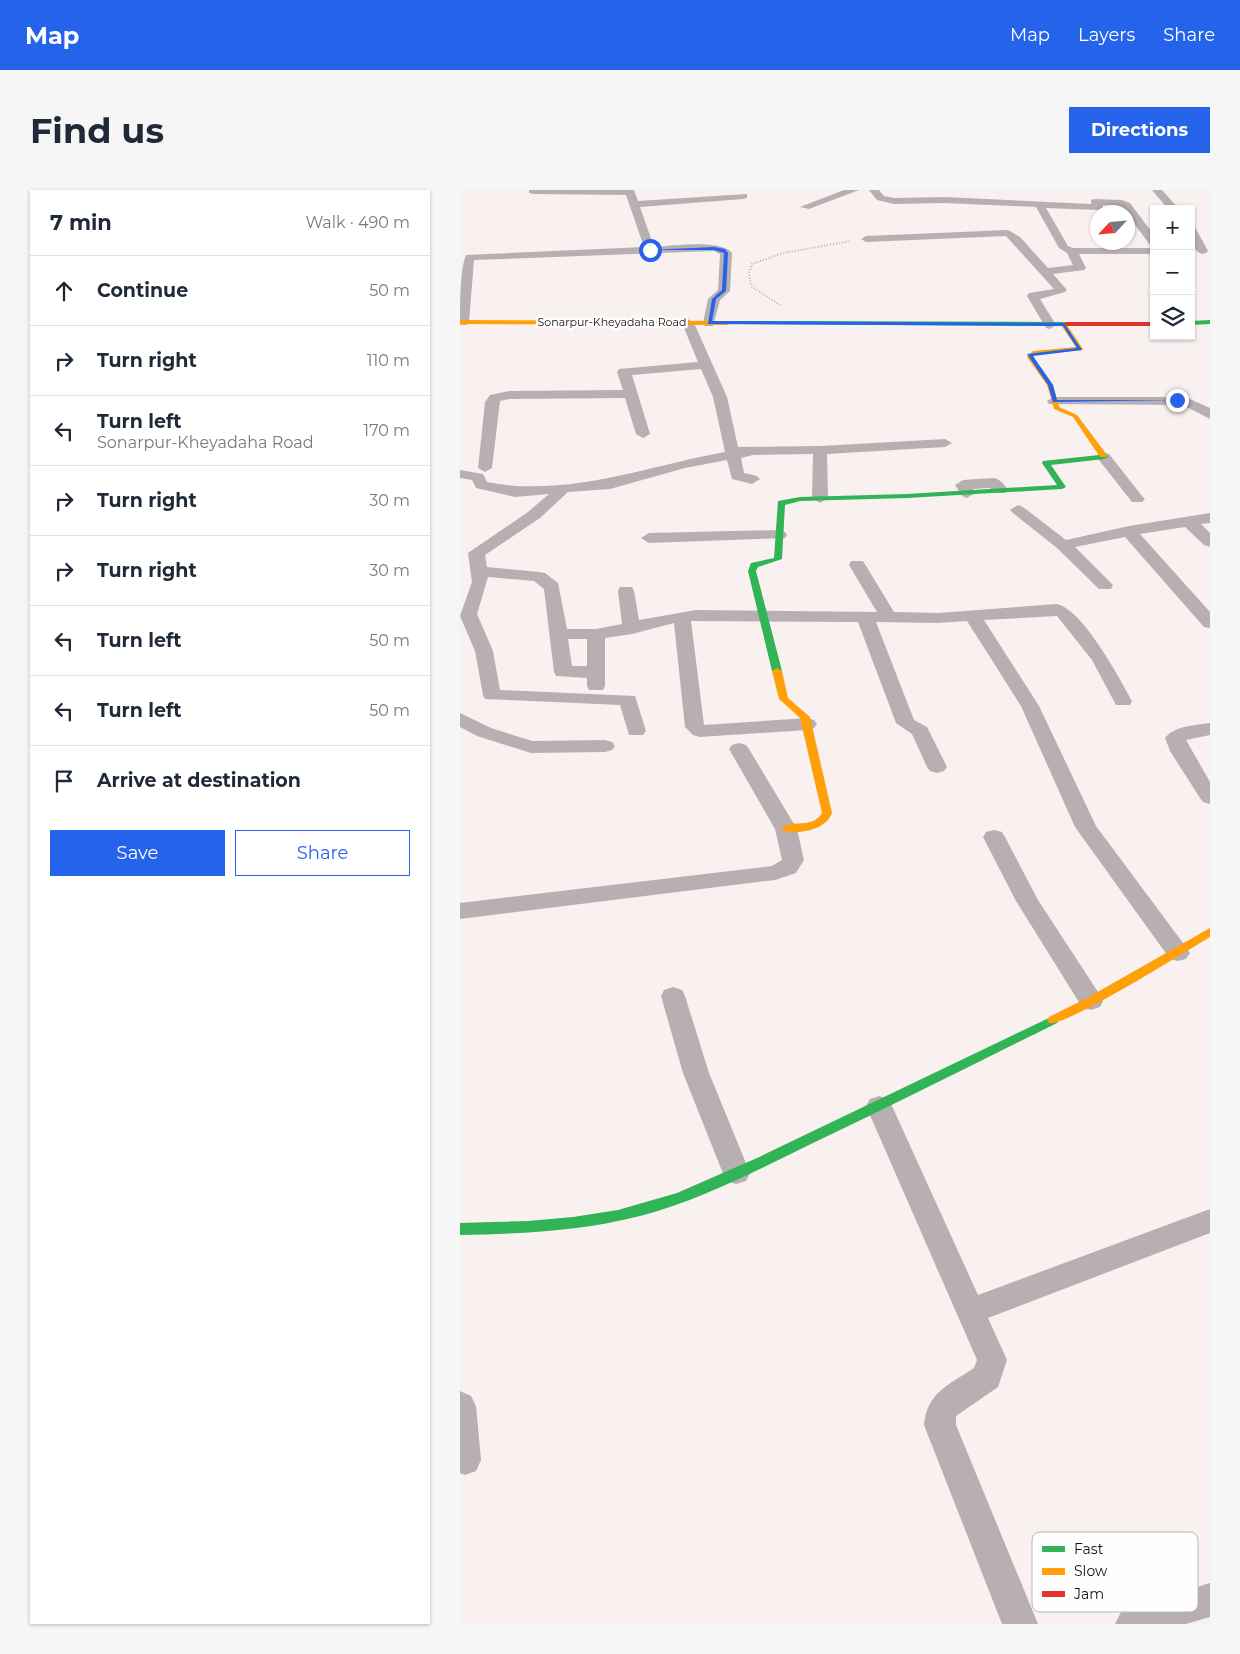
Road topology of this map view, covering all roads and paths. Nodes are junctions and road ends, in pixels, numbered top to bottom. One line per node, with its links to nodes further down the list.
1 (854, 190): 11 (street)
2 (874, 190): 8 (street)
3 (1157, 190): 10 (street)
4 (603, 191): 5 (street); 7 (street)
5 (533, 192)
6 (743, 196): 7 (street)
7 (635, 204): 17 (street)
8 (1039, 204): 9 (street); 18 (street)
9 (1096, 204): 12 (street)
10 (1170, 205)
11 (804, 207)
12 (1150, 238)
13 (1195, 238): 20 (street)
14 (866, 239): 22 (street); 27 (path)
15 (1090, 249): 18 (street)
16 (1135, 249): 19 (street)
17 (650, 250): 21 (street); 26 (street)
18 (1072, 251): 22 (street)
19 (1150, 251)
20 (1201, 251)
21 (465, 255): 23 (street)
22 (1045, 272): 30 (street)
23 (461, 322): 24 (street, Sonarpur-Kheyadaha Road)
24 (688, 322): 26 (street, Sonarpur-Kheyadaha Road); 32 (street)
25 (1210, 322): 28 (street)
26 (709, 323): 27 (street, Sonarpur-Kheyadaha Road)
27 (782, 323): 30 (street, Sonarpur-Kheyadaha Road)
28 (1195, 323)
29 (1150, 324): 31 (street, Sonarpur-Kheyadaha Road)
30 (1050, 325): 31 (street, Sonarpur-Kheyadaha Road)
31 (1064, 325): 34 (street)
32 (706, 365): 33 (street); 39 (street)
33 (630, 394): 36 (street); 41 (street)
34 (1054, 401): 35 (street); 40 (street)
35 (1210, 415)
36 (643, 434)
37 (945, 443): 38 (street)
38 (820, 450): 39 (street); 47 (street)
39 (733, 453): 43 (street); 44 (street)
40 (1104, 457): 45 (street); 48 (street)
41 (485, 468)
42 (460, 474): 44 (street)
43 (752, 479)
44 (564, 488): 58 (street)
45 (1000, 490): 46 (street)
46 (967, 493): 47 (street)
47 (820, 498): 53 (street)
48 (1137, 499)
49 (1018, 510): 56 (street)
50 (1210, 518): 51 (street)
51 (1188, 521): 52 (street); 55 (street)
52 (1130, 531): 56 (street); 67 (street)
53 (779, 535): 54 (street); 64 (street)
54 (649, 538)
55 (1210, 542)
56 (1062, 545): 60 (street)
57 (857, 565): 66 (street)
58 (480, 577): 59 (street); 69 (street); 72 (street)
59 (460, 584)
60 (1105, 585)
61 (626, 591): 68 (street)
62 (972, 615): 66 (street); 73 (street); 86 (street)
63 (682, 616): 64 (street); 68 (street); 75 (street)
64 (763, 616): 65 (street); 75 (street)
65 (866, 617): 66 (street); 80 (street)
66 (889, 618)
67 (1210, 624)
68 (632, 629): 70 (street)
69 (559, 634): 70 (street); 71 (street)
70 (596, 634): 71 (street)
71 (596, 672): 72 (street)
72 (596, 698): 77 (street)
73 (1123, 701)
74 (460, 719): 78 (street)
75 (807, 724): 82 (street)
76 (1210, 728): 81 (street)
77 (636, 731)
78 (605, 746)
79 (739, 749): 82 (street)
80 (937, 767)
81 (1210, 798)
82 (786, 829): 84 (street)
83 (994, 837): 88 (street)
84 (460, 911)
85 (1210, 932): 86 (street)
86 (1178, 953): 88 (street)
87 (673, 996): 90 (street)
88 (1090, 1001): 89 (street)
89 (879, 1106): 90 (street); 93 (street)
90 (736, 1173): 92 (street)
91 (1210, 1221): 93 (street)
92 (460, 1229)
93 (971, 1311): 97 (street)
94 (460, 1406): 95 (street)
95 (465, 1460)
96 (1166, 1612): 98 (street)
97 (1020, 1624)
98 (1133, 1624)

